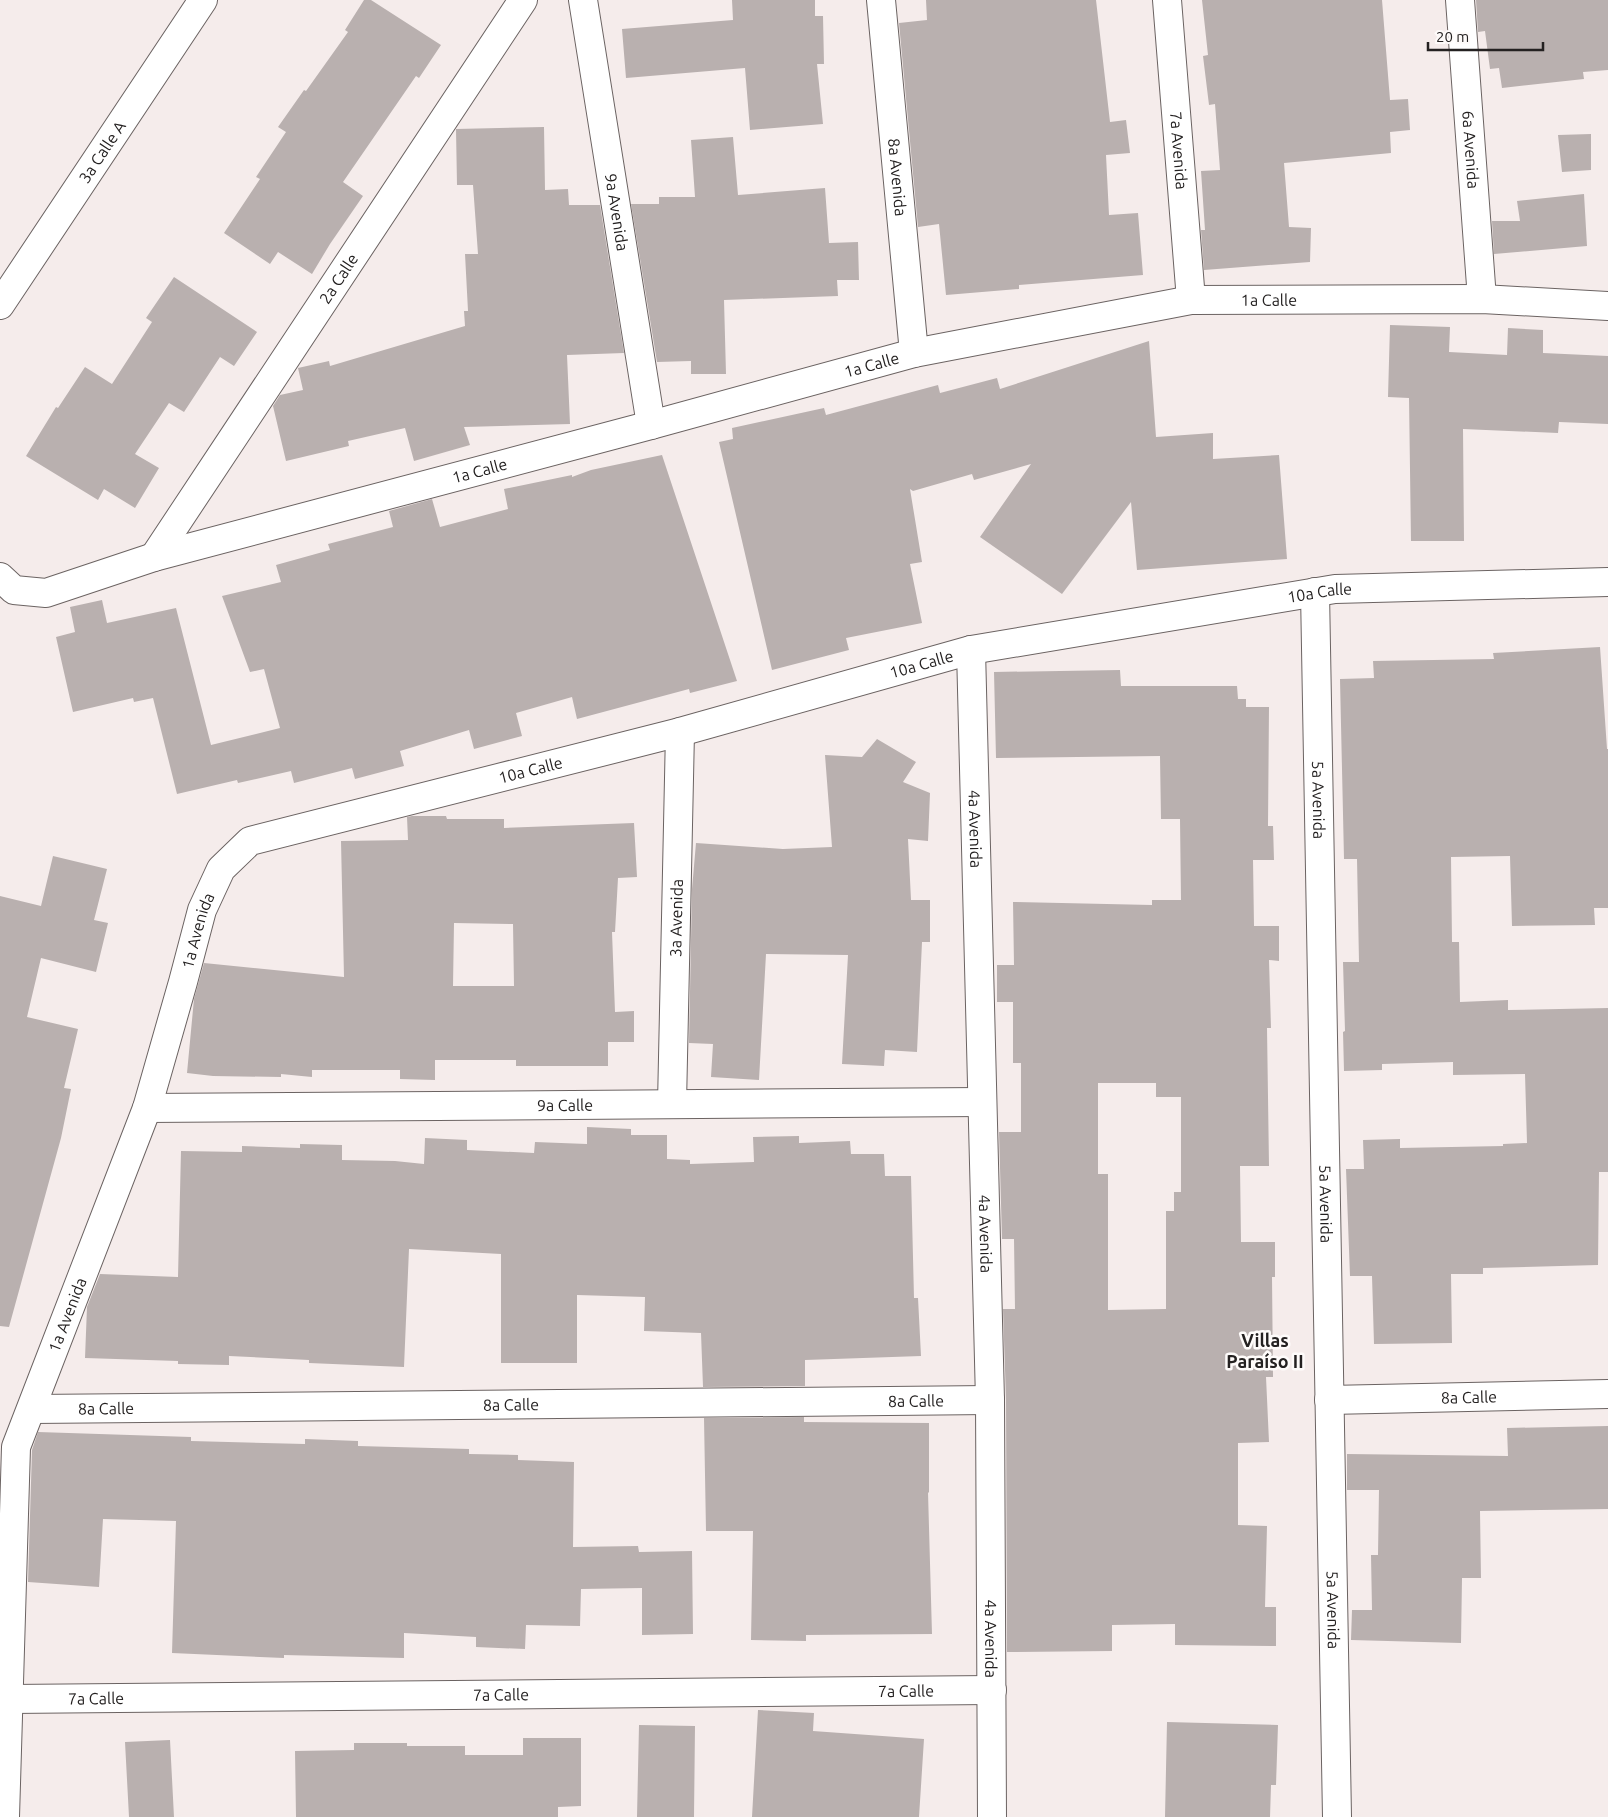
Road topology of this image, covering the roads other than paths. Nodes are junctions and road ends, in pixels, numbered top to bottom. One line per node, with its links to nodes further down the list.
1 (204, 0): 9 (street, 3a Calle A)
2 (523, 0): 13 (street, 2a Calle)
3 (583, 0): 12 (street, 9a Avenida)
4 (881, 0): 11 (street, 8a Avenida)
5 (1168, 0): 8 (street, 7a Avenida)
6 (1460, 0): 7 (street, 6a Avenida)
7 (1482, 298): 8 (street, 1a Calle); 10 (street, 1a Calle)
8 (1191, 300): 11 (street, 1a Calle)
9 (0, 305)
10 (1608, 306)
11 (914, 353): 12 (street, 1a Calle)
12 (652, 426): 13 (street, 1a Calle)
13 (154, 557): 14 (street, 1a Calle)
14 (0, 578)
15 (1608, 582): 16 (street, 10a Calle)
16 (1315, 592): 17 (street, 10a Calle); 25 (street, 5a Avenida)
17 (971, 650): 18 (street, 10a Calle); 20 (street, 4a Avenida)
18 (680, 732): 19 (street, 10a Calle); 21 (street, 3a Avenida)
19 (250, 842): 22 (street, 1a Avenida)
20 (982, 1102): 21 (street, 9a Calle); 24 (street, 4a Avenida)
21 (672, 1104): 22 (street, 9a Calle)
22 (147, 1108): 26 (street, 1a Avenida)
23 (1608, 1394): 25 (street, 8a Calle)
24 (990, 1400): 26 (street, 8a Calle); 27 (street, 4a Avenida)
25 (1329, 1400): 31 (street, 5a Avenida)
26 (32, 1409): 28 (street, 1a Avenida)
27 (992, 1690): 28 (street, 7a Calle); 30 (street, 4a Avenida)
28 (10, 1699): 29 (street, 1a Avenida)
29 (6, 1817)
30 (992, 1817)
31 (1337, 1817)

